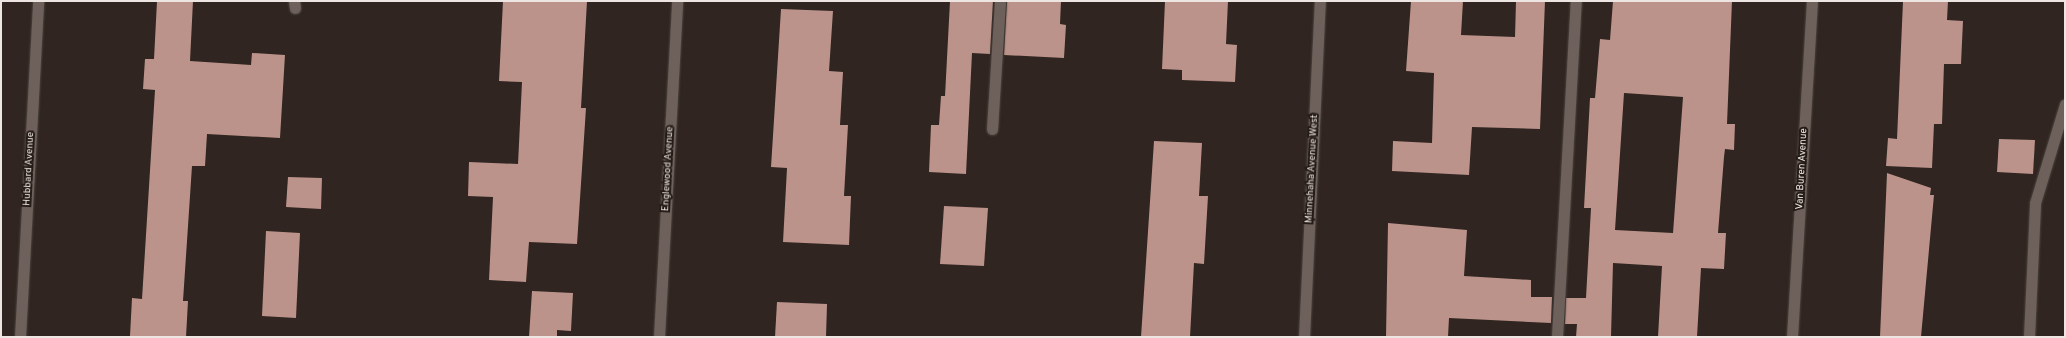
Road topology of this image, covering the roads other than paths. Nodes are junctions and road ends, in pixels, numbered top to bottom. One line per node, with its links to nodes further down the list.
1 (38, 1): 9 (street, Hubbard Avenue)
2 (677, 1): 10 (street, Englewood Avenue)
3 (1000, 1): 8 (street)
4 (1320, 1): 11 (street, Minnehaha Avenue West)
5 (1576, 1): 12 (street)
6 (1812, 1): 13 (street, Van Buren Avenue)
7 (2065, 104): 14 (street)
8 (992, 129)
9 (20, 337)
10 (659, 337)
11 (1304, 337)
12 (1557, 337)
13 (1792, 337)
14 (2029, 337)

